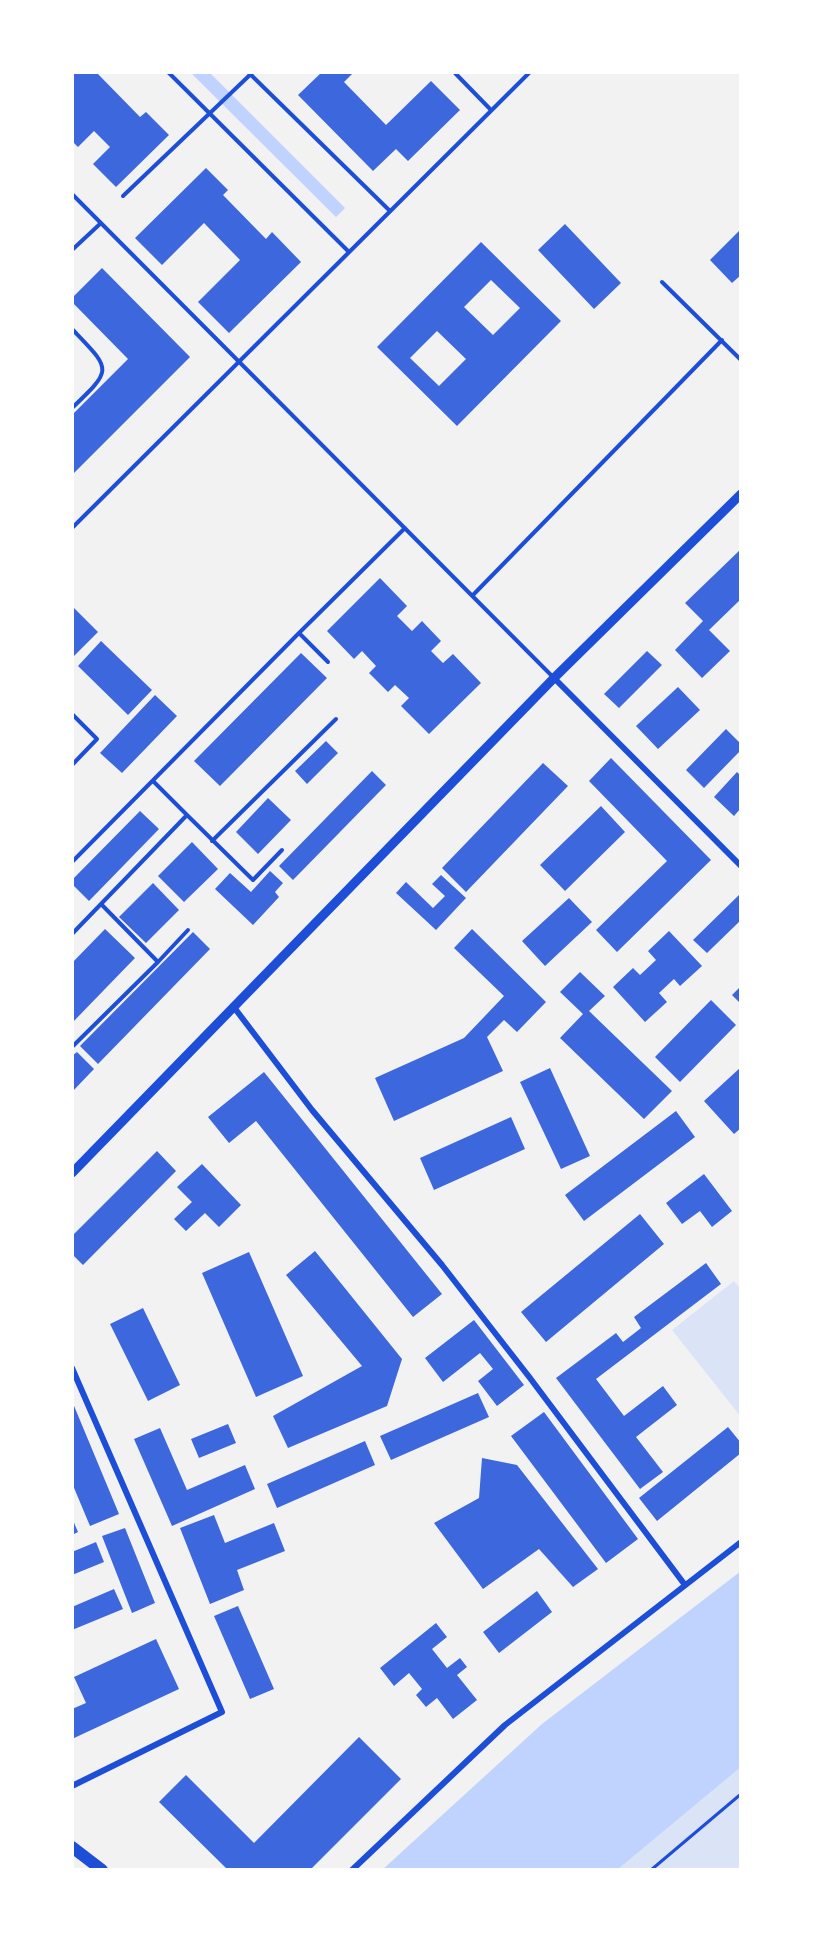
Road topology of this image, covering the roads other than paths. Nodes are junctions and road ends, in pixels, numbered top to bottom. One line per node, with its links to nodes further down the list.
1 (168, 72): 6 (lane)
2 (454, 72): 5 (lane)
3 (530, 72): 5 (lane)
4 (250, 73): 6 (lane); 9 (lane)
5 (491, 110): 9 (lane)
6 (209, 113): 8 (lane); 12 (lane)
7 (72, 194): 10 (lane)
8 (123, 196)
9 (389, 210): 12 (lane)
10 (101, 224): 11 (lane); 17 (lane)
11 (72, 250)
12 (348, 252): 17 (lane)
13 (662, 282): 15 (lane)
14 (72, 328): 18 (lane)
15 (722, 340): 16 (lane); 22 (lane)
16 (741, 360)
17 (239, 361): 20 (lane); 21 (lane)
18 (72, 408)
19 (741, 494): 25 (street)
20 (72, 528)
21 (405, 528): 22 (lane); 23 (lane)
22 (473, 595): 25 (lane)
23 (299, 633): 24 (lane); 29 (lane)
24 (328, 662)
25 (554, 678): 34 (street); 39 (street)
26 (72, 714): 28 (lane)
27 (336, 719): 31 (lane)
28 (72, 765)
29 (153, 781): 30 (lane); 33 (lane)
30 (187, 816): 31 (lane); 35 (lane)
31 (212, 840): 32 (lane)
32 (282, 850)
33 (72, 862)
34 (741, 866)
35 (102, 905): 37 (lane); 38 (lane)
36 (188, 930): 38 (lane)
37 (72, 934)
38 (158, 962): 40 (lane)
39 (233, 1006): 41 (street); 44 (street)
40 (72, 1047)
41 (72, 1173)
42 (72, 1368): 45 (street)
43 (741, 1542): 44 (street)
44 (685, 1586): 48 (street)
45 (72, 1786)
46 (72, 1847): 47 (main road)
47 (102, 1870)
48 (352, 1870)

